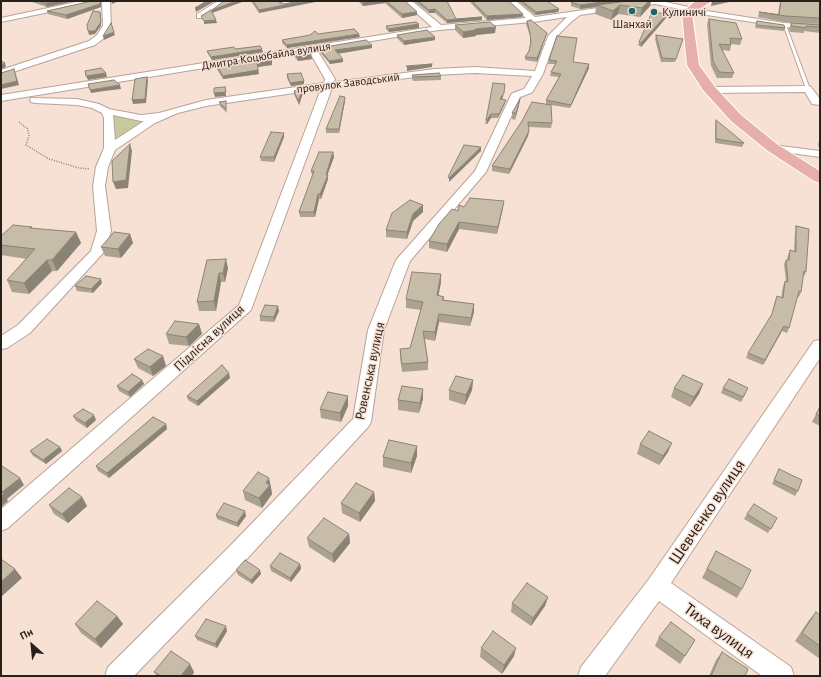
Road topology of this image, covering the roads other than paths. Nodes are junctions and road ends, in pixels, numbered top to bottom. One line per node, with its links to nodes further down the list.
1 (93, 1): 13 (street)
2 (106, 1): 19 (street)
3 (223, 1): 12 (street)
4 (297, 1): 9 (street)
5 (407, 1): 17 (street)
6 (512, 1): 14 (street)
7 (655, 1): 10 (street); 11 (street, Дмитра Коцюбайла вулиця)
8 (707, 1): 10 (main road)
9 (283, 4)
10 (690, 10): 15 (street); 22 (main road)
11 (580, 12): 14 (street, Дмитра Коцюбайла вулиця); 20 (street, Ровенська вулиця)
12 (200, 16)
13 (1, 20)
14 (533, 20): 17 (street, Дмитра Коцюбайла вулиця)
15 (784, 25): 16 (street); 23 (lane)
16 (820, 27)
17 (439, 28): 18 (street, Дмитра Коцюбайла вулиця)
18 (311, 48): 21 (street); 24 (street, Дмитра Коцюбайла вулиця)
19 (1, 73)
20 (538, 74): 21 (street, провулок Заводський); 36 (street, Ровенська вулиця)
21 (327, 86): 27 (street, провулок Заводський); 34 (street, Підлісна вулиця)
22 (710, 90): 23 (street); 29 (main road)
23 (808, 90): 25 (street)
24 (1, 98): 26 (street)
25 (820, 102)
26 (106, 111): 27 (street); 28 (street)
27 (162, 116): 28 (street)
28 (110, 148): 32 (street)
29 (773, 148): 30 (street); 31 (main road)
30 (820, 154)
31 (820, 178)
32 (1, 344)
33 (820, 345): 35 (street, Шевченко вулиця)
34 (1, 522)
35 (657, 586): 37 (street, Шевченко вулиця); 38 (street, Тиха вулиця)
36 (117, 676)
37 (590, 676)
38 (782, 676)

